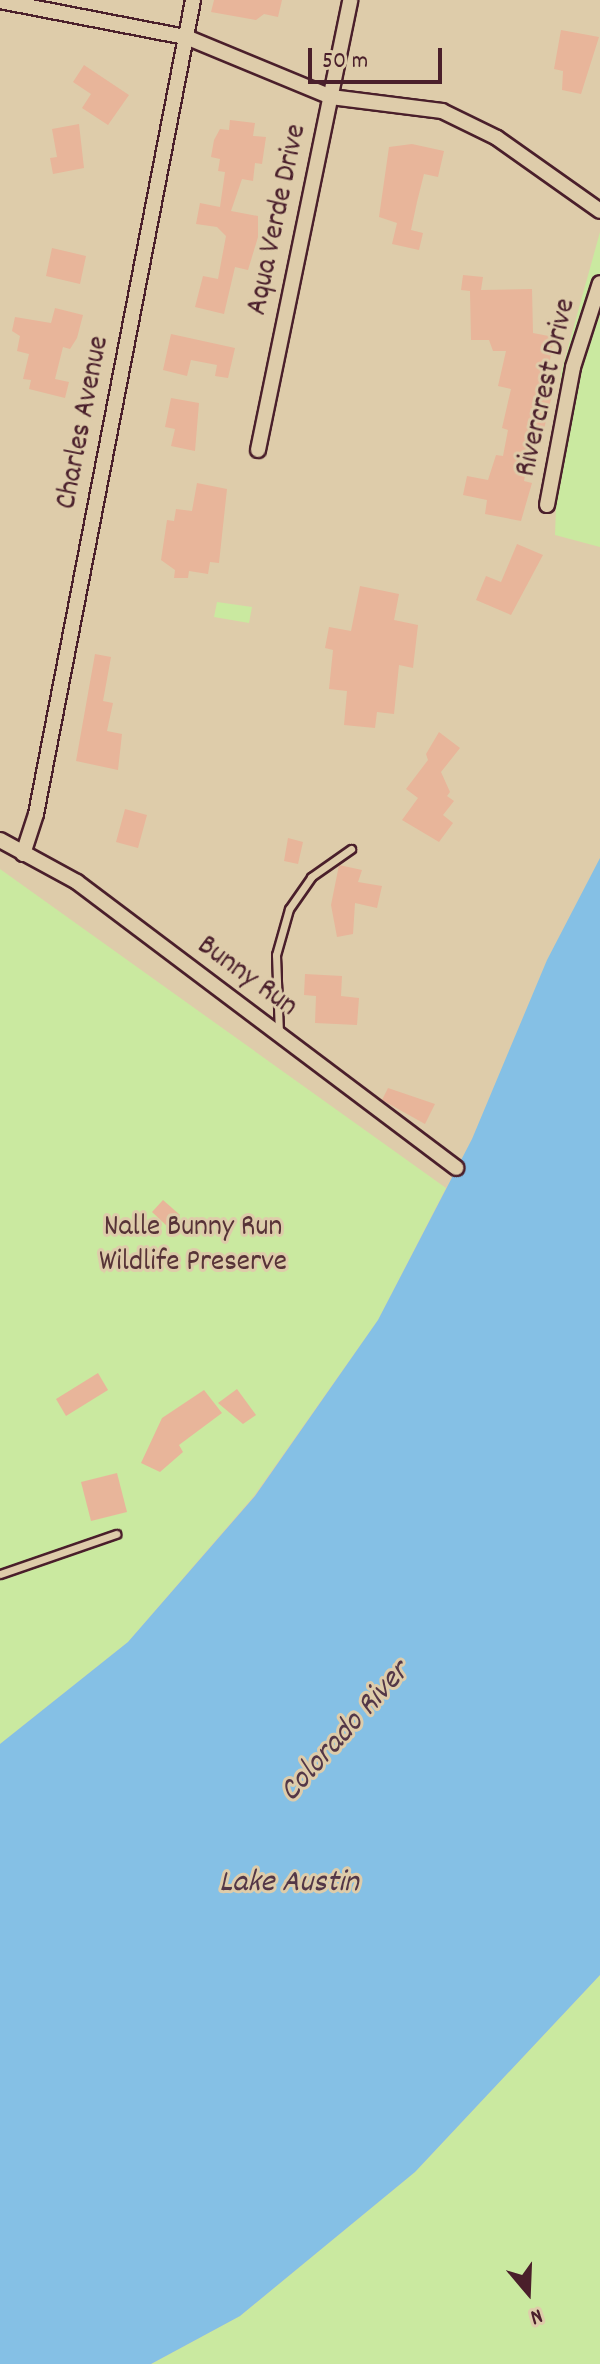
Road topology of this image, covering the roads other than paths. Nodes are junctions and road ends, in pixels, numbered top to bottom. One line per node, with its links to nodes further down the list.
1 (193, 0): 4 (street, Charles Avenue)
2 (350, 0): 5 (street, Aqua Verde Drive)
3 (0, 1): 4 (street)
4 (186, 37): 5 (street); 12 (street, Charles Avenue)
5 (331, 97): 6 (street); 8 (street, Aqua Verde Drive)
6 (600, 211)
7 (600, 283): 9 (street, Rivercrest Drive)
8 (258, 450)
9 (547, 505)
10 (0, 840): 12 (street, Bunny Run)
11 (351, 849): 13 (lane)
12 (23, 854): 13 (street, Bunny Run)
13 (279, 1034): 14 (street, Bunny Run)
14 (456, 1168)
15 (116, 1534): 16 (lane)
16 (0, 1574)

